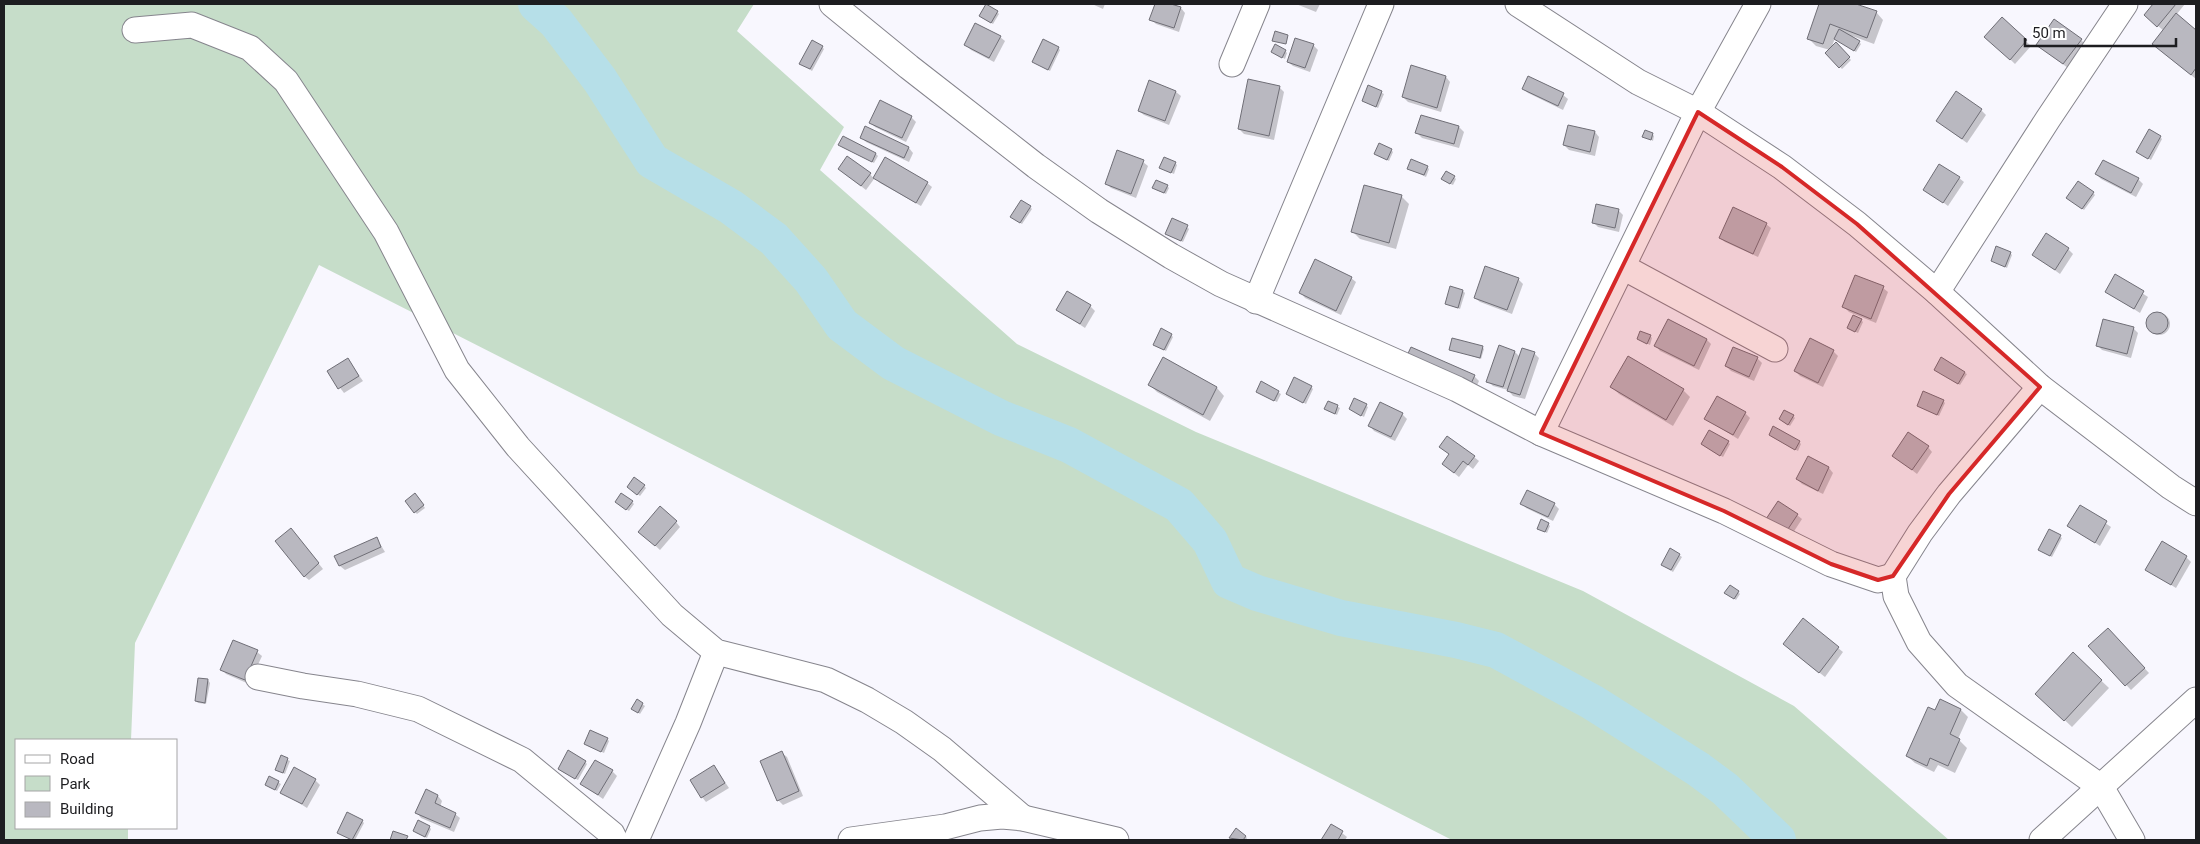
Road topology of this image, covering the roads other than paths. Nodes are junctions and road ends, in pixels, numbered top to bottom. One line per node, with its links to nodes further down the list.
1 (832, 4): 12 (street)
2 (1257, 4): 8 (street)
3 (1381, 4): 12 (street)
4 (1518, 4): 9 (street)
5 (1758, 4): 9 (street)
6 (2125, 4): 11 (street)
7 (135, 30): 18 (street)
8 (1232, 64)
9 (1698, 112): 10 (street); 11 (street)
10 (1623, 267): 13 (street); 15 (street)
11 (1937, 292): 14 (street)
12 (1256, 301): 15 (street)
13 (1775, 349)
14 (2040, 387): 16 (street); 17 (street)
15 (1541, 433): 17 (street)
16 (2196, 503)
17 (1893, 576): 21 (street)
18 (716, 652): 22 (street); 25 (street)
19 (258, 677): 24 (street)
20 (2196, 700): 21 (street)
21 (2101, 787): 28 (street); 29 (street)
22 (1023, 818): 23 (street); 27 (street)
23 (944, 834): 26 (street)
24 (615, 840)
25 (636, 840)
26 (851, 840)
27 (1116, 840)
28 (2042, 840)
29 (2132, 840)

